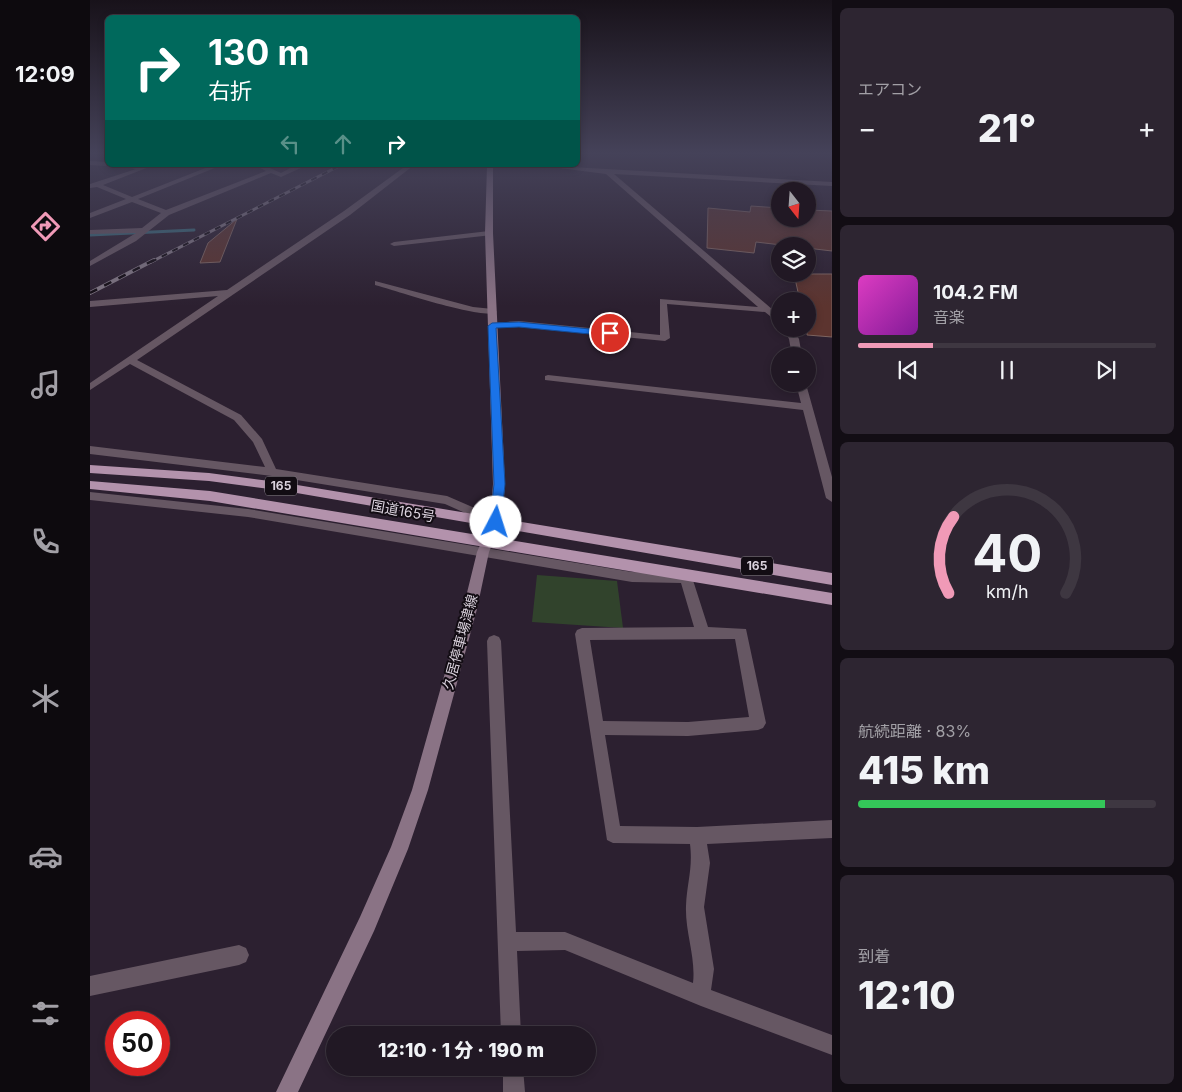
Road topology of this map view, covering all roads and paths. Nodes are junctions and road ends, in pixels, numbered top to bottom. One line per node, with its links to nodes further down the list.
1 (122, 204): 8 (street)
2 (142, 204): 7 (street)
3 (189, 204): 7 (street)
4 (359, 204): 16 (street)
5 (489, 204): 11 (main road, 久居停車場津線)
6 (642, 204): 18 (street)
7 (166, 213): 10 (street)
8 (90, 216)
9 (90, 232): 10 (street)
10 (141, 233): 12 (street); 14 (street)
11 (489, 233): 13 (street); 19 (main road, 久居停車場津線)
12 (90, 238)
13 (394, 244)
14 (90, 264)
15 (378, 283): 19 (street)
16 (230, 293): 17 (street); 22 (street)
17 (90, 304)
18 (767, 310): 20 (street); 21 (street)
19 (493, 312): 21 (main road, 久居停車場津線)
20 (771, 313)
21 (492, 326): 33 (main road, 久居停車場津線)
22 (130, 360): 24 (street); 29 (street)
23 (548, 378): 26 (street)
24 (90, 387)
25 (803, 392): 26 (street)
26 (806, 407): 32 (street)
27 (90, 450): 29 (street, 国道165号 / 165)
28 (90, 469): 33 (highway, 国道165号 / 165)
29 (272, 472): 33 (street, 国道165号 / 165)
30 (90, 484): 34 (highway, 国道165号 / 165)
31 (90, 496): 34 (street, 国道165号 / 165)
32 (832, 498)
33 (496, 522): 34 (main road, 久居停車場津線); 37 (highway, 国道165号 / 165)
34 (486, 547): 35 (street, 国道165号 / 165); 36 (highway, 国道165号 / 165); 51 (main road, 久居停車場津線)
35 (686, 578): 36 (street, 国道165号 / 165); 39 (street)
36 (708, 578): 38 (highway, 国道165号 / 165)
37 (832, 579)
38 (832, 599)
39 (703, 633): 41 (street); 41 (street)
40 (494, 641): 44 (street)
41 (598, 728): 43 (street)
42 (832, 829): 43 (street)
43 (697, 836): 47 (street)
44 (506, 942): 47 (street); 48 (street)
45 (239, 955): 46 (street)
46 (90, 986)
47 (701, 996): 49 (street)
48 (511, 1026)
49 (832, 1045)
50 (513, 1076): 52 (street)
51 (288, 1092)
52 (514, 1092)

